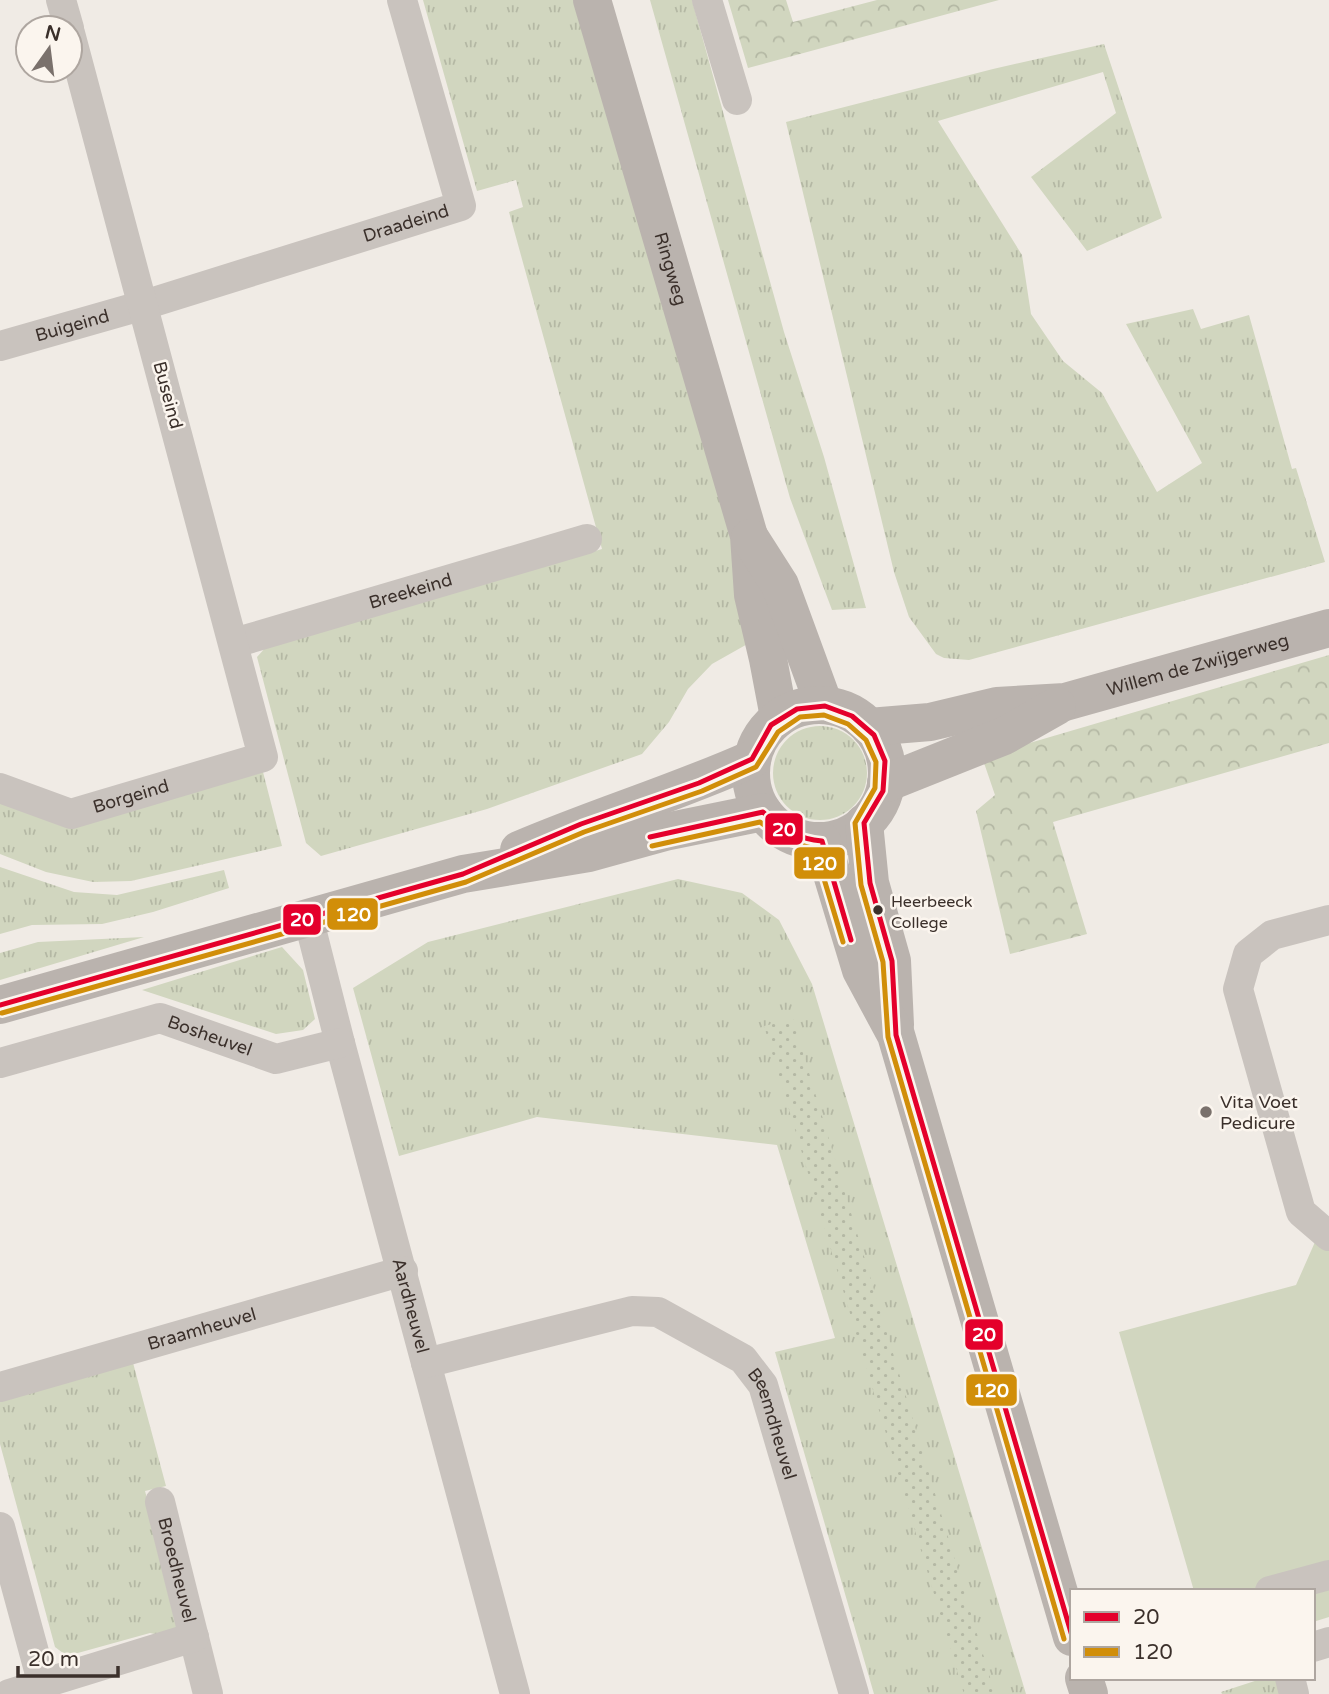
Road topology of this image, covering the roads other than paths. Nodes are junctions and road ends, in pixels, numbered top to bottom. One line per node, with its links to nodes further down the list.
1 (402, 0): 6 (street, Draadeind)
2 (592, 0): 8 (main road, Ringweg)
3 (707, 0): 5 (street)
4 (84, 84): 6 (street, Buseind)
5 (737, 100)
6 (144, 305): 7 (street, Buigeind); 11 (street, Buseind)
7 (0, 346)
8 (749, 536): 13 (main road, Ringweg); 14 (main road, Ringweg)
9 (587, 539): 11 (street, Breekeind)
10 (1329, 628): 12 (main road, Willem de Zwijgerweg)
11 (234, 643): 16 (street, Buseind)
12 (1065, 702): 15 (main road, Willem de Zwijgerweg); 18 (main road, Willem de Zwijgerweg)
13 (824, 705): 14 (main road); 15 (main road)
14 (779, 717): 17 (main road)
15 (869, 727): 18 (main road)
16 (263, 757): 19 (street, Borgeind)
17 (752, 759): 20 (main road); 23 (main road)
18 (886, 783): 21 (main road)
19 (0, 788)
20 (763, 812): 22 (main road); 23 (main road)
21 (864, 823): 22 (main road); 27 (main road)
22 (822, 841): 27 (main road)
23 (463, 874): 24 (main road)
24 (308, 917): 26 (main road); 28 (street, Aardheuvel)
25 (1329, 920): 30 (street)
26 (0, 1005)
27 (895, 1035): 38 (main road)
28 (340, 1043): 29 (street, Bosheuvel); 31 (street, Aardheuvel)
29 (0, 1063)
30 (1329, 1236)
31 (403, 1272): 32 (street, Aardheuvel); 33 (street, Braamheuvel)
32 (426, 1363): 43 (street, Aardheuvel); 44 (street, Beemdheuvel)
33 (0, 1387)
34 (160, 1503): 39 (street, Broedheuvel)
35 (0, 1527): 40 (street)
36 (1329, 1575): 37 (street)
37 (1277, 1589)
38 (1070, 1630)
39 (194, 1637): 40 (street, Broedheuvel); 42 (street, Broedheuvel)
40 (43, 1685): 41 (street, Broedheuvel)
41 (9, 1694)
42 (208, 1694)
43 (515, 1694)
44 (854, 1694)

